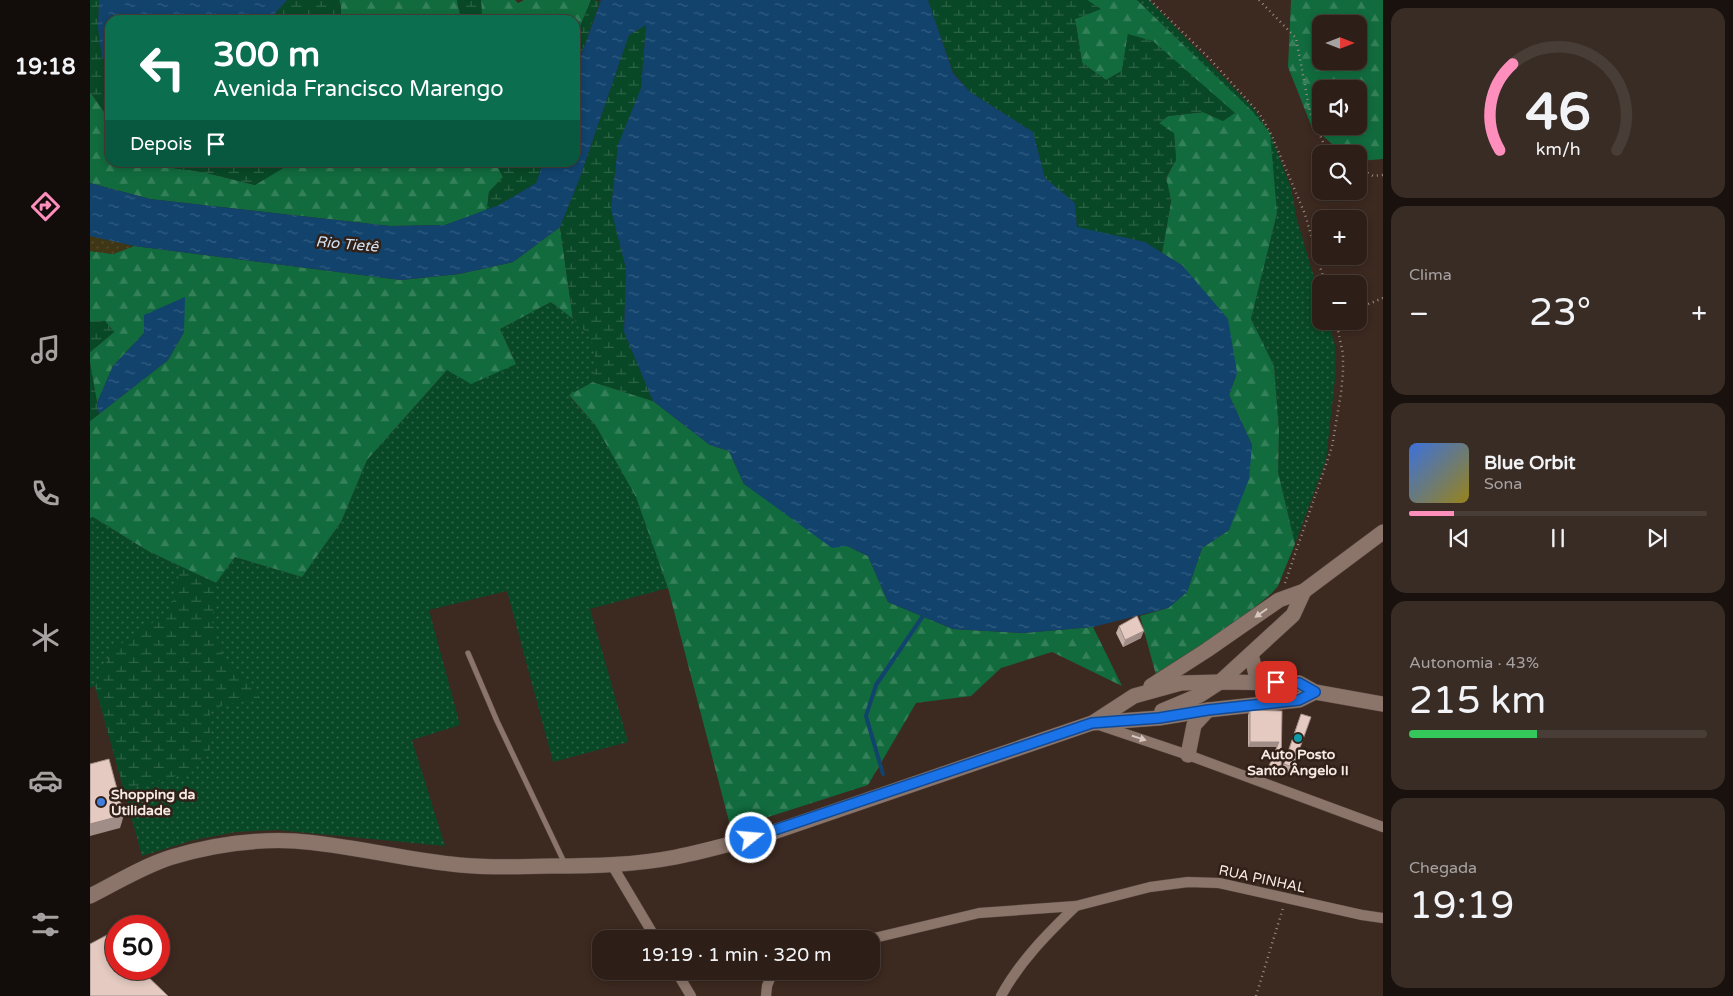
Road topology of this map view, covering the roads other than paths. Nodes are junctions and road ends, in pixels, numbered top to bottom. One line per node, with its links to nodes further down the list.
1 (1383, 532): 2 (main road)
2 (1304, 591): 4 (main road); 8 (main road, one-way to 8)
3 (468, 653): 16 (lane)
4 (1251, 654): 5 (main road); 6 (main road)
5 (1220, 682): 6 (main road); 8 (main road); 11 (main road)
6 (1258, 683): 7 (main road)
7 (1315, 692): 9 (main road); 10 (main road)
8 (1134, 696): 12 (main road)
9 (1383, 704)
10 (1208, 710): 11 (main road); 13 (main road)
11 (1137, 720): 12 (main road)
12 (1092, 723): 13 (street, one-way to 13); 15 (main road)
13 (1188, 755): 14 (street)
14 (1383, 826)
15 (612, 865): 16 (main road); 20 (street)
16 (566, 866): 17 (main road)
17 (90, 896)
18 (1076, 906): 19 (street, RUA PINHAL); 21 (street, RUA PINHAL); 26 (street)
19 (1383, 918)
20 (651, 930)
21 (880, 937)
22 (681, 980): 24 (street)
23 (769, 980): 25 (street)
24 (691, 996)
25 (766, 996)
26 (1001, 996)

